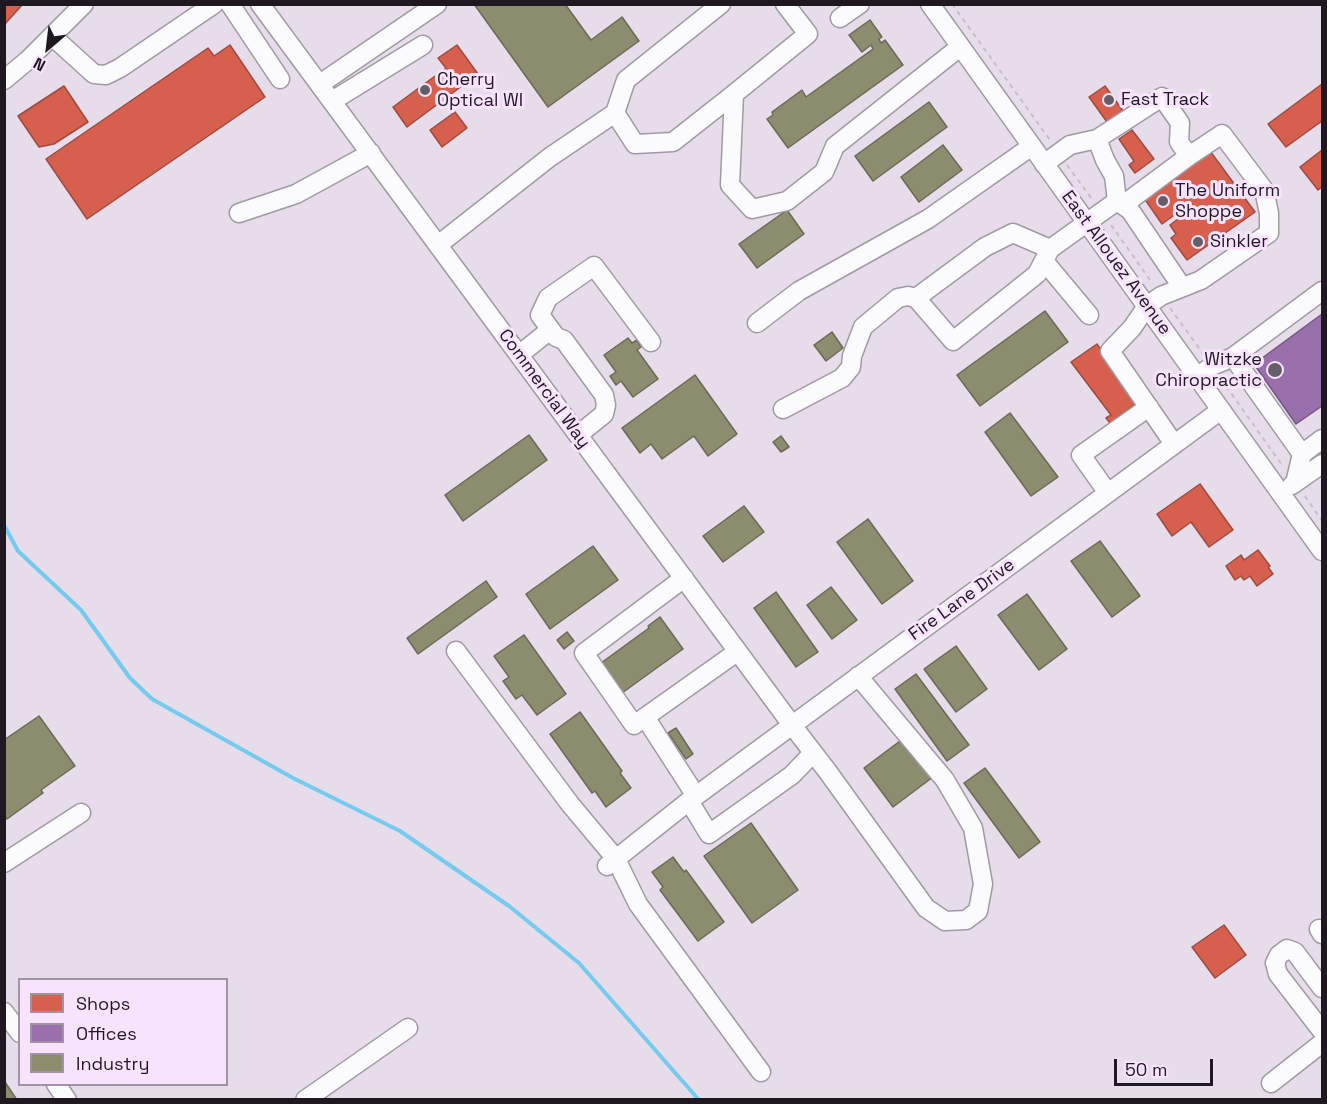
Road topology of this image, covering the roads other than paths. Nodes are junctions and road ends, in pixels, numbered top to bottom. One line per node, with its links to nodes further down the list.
1 (214, 4): 11 (street)
2 (230, 4): 14 (street)
3 (260, 4): 16 (street, Commercial Way)
4 (437, 4): 16 (street)
5 (721, 4): 19 (street)
6 (785, 4): 17 (street)
7 (860, 4): 10 (street)
8 (930, 4): 13 (street, East Allouez Avenue)
9 (75, 7): 11 (street)
10 (840, 18)
11 (52, 36): 15 (street)
12 (423, 45): 18 (street)
13 (960, 47): 17 (street); 21 (street, East Allouez Avenue)
14 (280, 79)
15 (4, 80)
16 (320, 84): 18 (street, Commercial Way)
17 (734, 94): 19 (street)
18 (332, 101): 22 (street, Commercial Way)
19 (615, 113): 28 (street)
20 (1097, 139): 23 (street); 24 (street); 25 (street)
21 (1032, 146): 24 (street, East Allouez Avenue); 35 (street)
22 (371, 153): 26 (street); 28 (street, Commercial Way)
23 (1189, 156): 25 (street); 30 (street)
24 (1051, 158): 27 (street, East Allouez Avenue)
25 (1120, 203): 27 (street); 30 (street)
26 (239, 213)
27 (1094, 217): 29 (street); 33 (street, East Allouez Avenue)
28 (438, 245): 38 (street, Commercial Way)
29 (1047, 255): 32 (street); 32 (street); 34 (street)
30 (1182, 288): 33 (street)
31 (1323, 291): 39 (street)
32 (916, 298): 42 (street)
33 (1154, 301): 40 (street, East Allouez Avenue); 41 (street)
34 (1089, 315)
35 (757, 323)
36 (557, 335): 37 (street); 38 (street); 44 (street)
37 (651, 342)
38 (519, 355): 44 (street, Commercial Way)
39 (1233, 357): 40 (street); 47 (street)
40 (1204, 372): 43 (street, East Allouez Avenue)
41 (1149, 407): 46 (street); 50 (street)
42 (783, 409)
43 (1221, 410): 46 (street, Fire Lane Drive); 49 (street, East Allouez Avenue)
44 (578, 435): 52 (street, Commercial Way)
45 (1323, 439): 47 (street)
46 (1174, 444): 50 (street, Fire Lane Drive)
47 (1302, 454): 49 (street)
48 (1319, 473): 49 (street)
49 (1288, 487): 51 (street, East Allouez Avenue)
50 (1108, 493): 55 (street, Fire Lane Drive)
51 (1323, 551)
52 (684, 578): 54 (street, Commercial Way); 56 (street)
53 (456, 651): 62 (street)
54 (737, 652): 56 (street); 57 (street, Commercial Way)
55 (858, 676): 57 (street, Fire Lane Drive); 58 (street, Commercial Way)
56 (645, 717): 59 (street)
57 (792, 725): 58 (street, Commercial Way); 59 (street, Fire Lane Drive)
58 (813, 753): 59 (street)
59 (696, 796): 62 (street, Fire Lane Drive)
60 (81, 813): 61 (street)
61 (4, 863)
62 (612, 863): 69 (street)
63 (1323, 988): 67 (street)
64 (4, 1012): 66 (street)
65 (408, 1028): 73 (street)
66 (18, 1030)
67 (1323, 1031)
68 (1323, 1043): 70 (street)
69 (761, 1072)
70 (1271, 1083)
71 (57, 1086): 72 (street)
72 (67, 1100)
73 (306, 1100)

